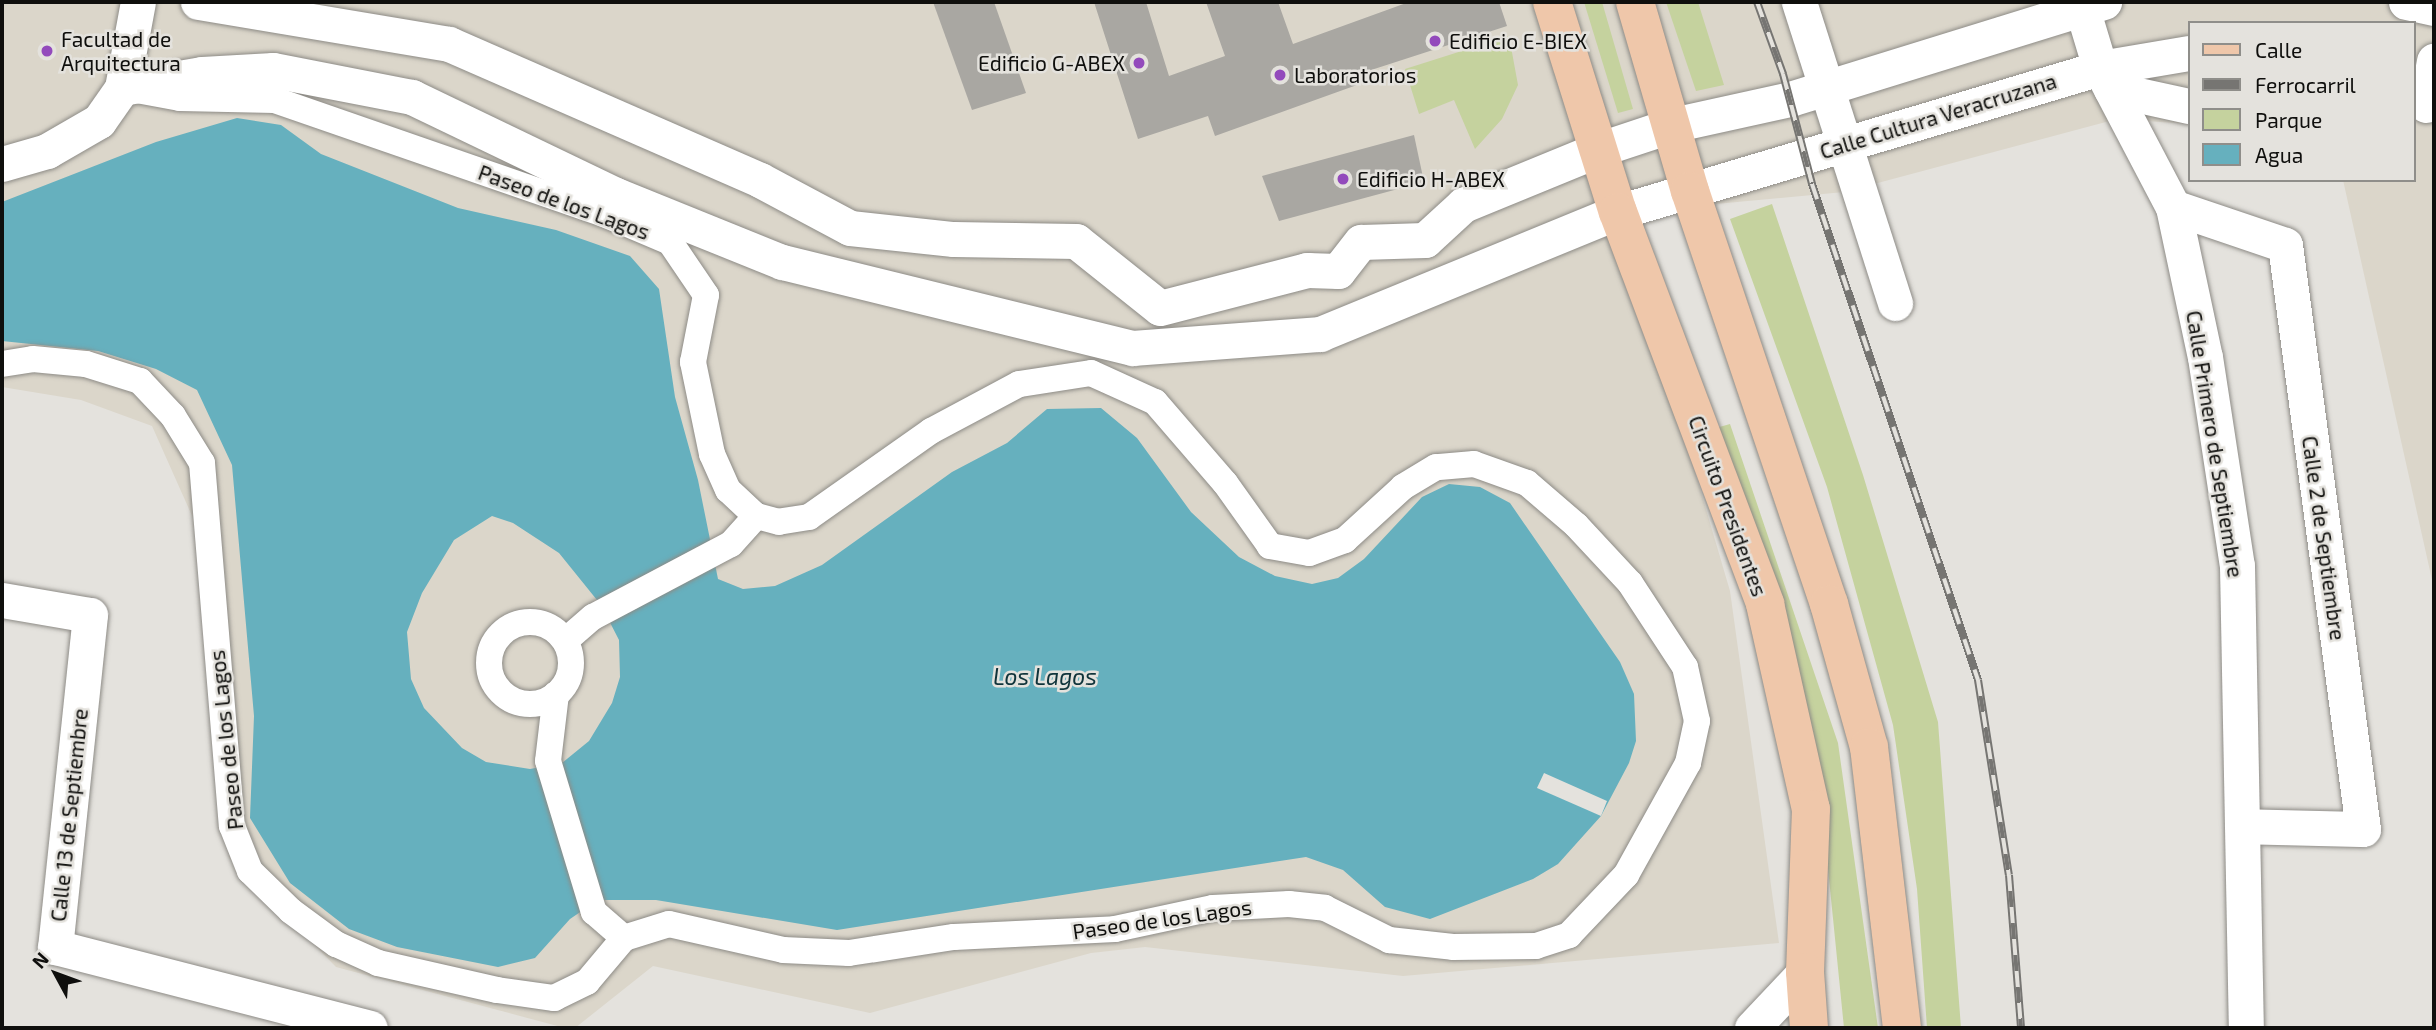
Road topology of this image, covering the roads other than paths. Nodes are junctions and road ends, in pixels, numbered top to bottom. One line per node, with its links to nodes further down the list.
1 (138, 2): 12 (street)
2 (198, 2): 18 (street)
3 (1552, 2): 18 (main road, Circuito Presidentes)
4 (1635, 2): 16 (main road)
5 (1800, 2): 13 (street)
6 (2406, 2): 8 (street)
7 (2093, 5): 11 (street, Calle Primero de Septiembre); 13 (street)
8 (2434, 8)
9 (2188, 53): 11 (street, Calle Cultura Veracruzana)
10 (2434, 61): 14 (street)
11 (2105, 78): 15 (street); 17 (street, Calle Cultura Veracruzana); 21 (street, Calle Primero de Septiembre)
12 (122, 88): 19 (street); 22 (street, Calle Cultura Veracruzana); 25 (street, Paseo de los Lagos)
13 (1826, 88): 16 (street); 17 (street)
14 (2425, 105)
15 (2188, 106)
16 (1672, 125): 18 (street); 20 (main road)
17 (1844, 144): 20 (street, Calle Cultura Veracruzana); 23 (street)
18 (1597, 150): 22 (main road, Circuito Presidentes)
19 (2, 164)
20 (1690, 191): 22 (street, Calle Cultura Veracruzana); 35 (main road)
21 (2173, 207): 29 (street, Calle Primero de Septiembre); 29 (street, Calle 2 de Septiembre)
22 (1618, 212): 31 (main road, Circuito Presidentes)
23 (1895, 303)
24 (2, 364): 30 (street, Paseo de los Lagos)
25 (756, 516): 27 (street); 30 (street, Paseo de los Lagos)
26 (2, 600): 32 (street, Calle 13 de Septiembre)
27 (565, 641): 28 (street); 28 (street)
28 (556, 694): 30 (street)
29 (2244, 826): 36 (street, Calle Primero de Septiembre)
30 (625, 938)
31 (1805, 972): 33 (street); 34 (main road, Circuito Presidentes)
32 (370, 1028)
33 (1752, 1028)
34 (1809, 1028)
35 (1902, 1028)
36 (2246, 1028)

